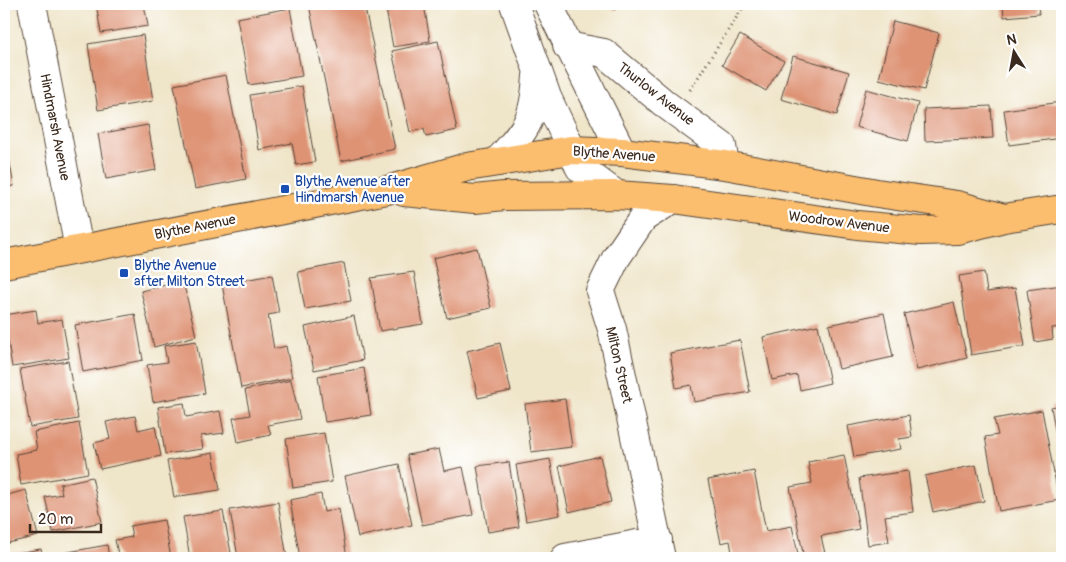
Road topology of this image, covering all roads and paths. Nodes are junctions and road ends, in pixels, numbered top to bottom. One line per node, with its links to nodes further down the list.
1 (32, 4): 17 (street, Hindmarsh Avenue)
2 (514, 4): 6 (street)
3 (548, 4): 5 (street)
4 (745, 4): 7 (path)
5 (568, 46): 9 (street); 11 (street, Thurlow Avenue)
6 (537, 70): 8 (street); 10 (street)
7 (688, 93)
8 (571, 150): 9 (main road, Blythe Avenue); 10 (main road, Blythe Avenue); 13 (street)
9 (622, 152): 11 (main road, Blythe Avenue)
10 (497, 162): 12 (main road, Blythe Avenue)
11 (725, 165): 16 (main road, Woodrow Avenue)
12 (387, 190): 13 (main road, Blythe Avenue); 17 (main road, Blythe Avenue)
13 (617, 196): 14 (main road, Blythe Avenue)
14 (673, 199): 16 (main road, Woodrow Avenue); 19 (street, Milton Street)
15 (1062, 209): 16 (main road, Woodrow Avenue)
16 (1004, 218)
17 (79, 249): 18 (main road, Blythe Avenue)
18 (4, 264)
19 (659, 549): 20 (street)
20 (565, 558)

